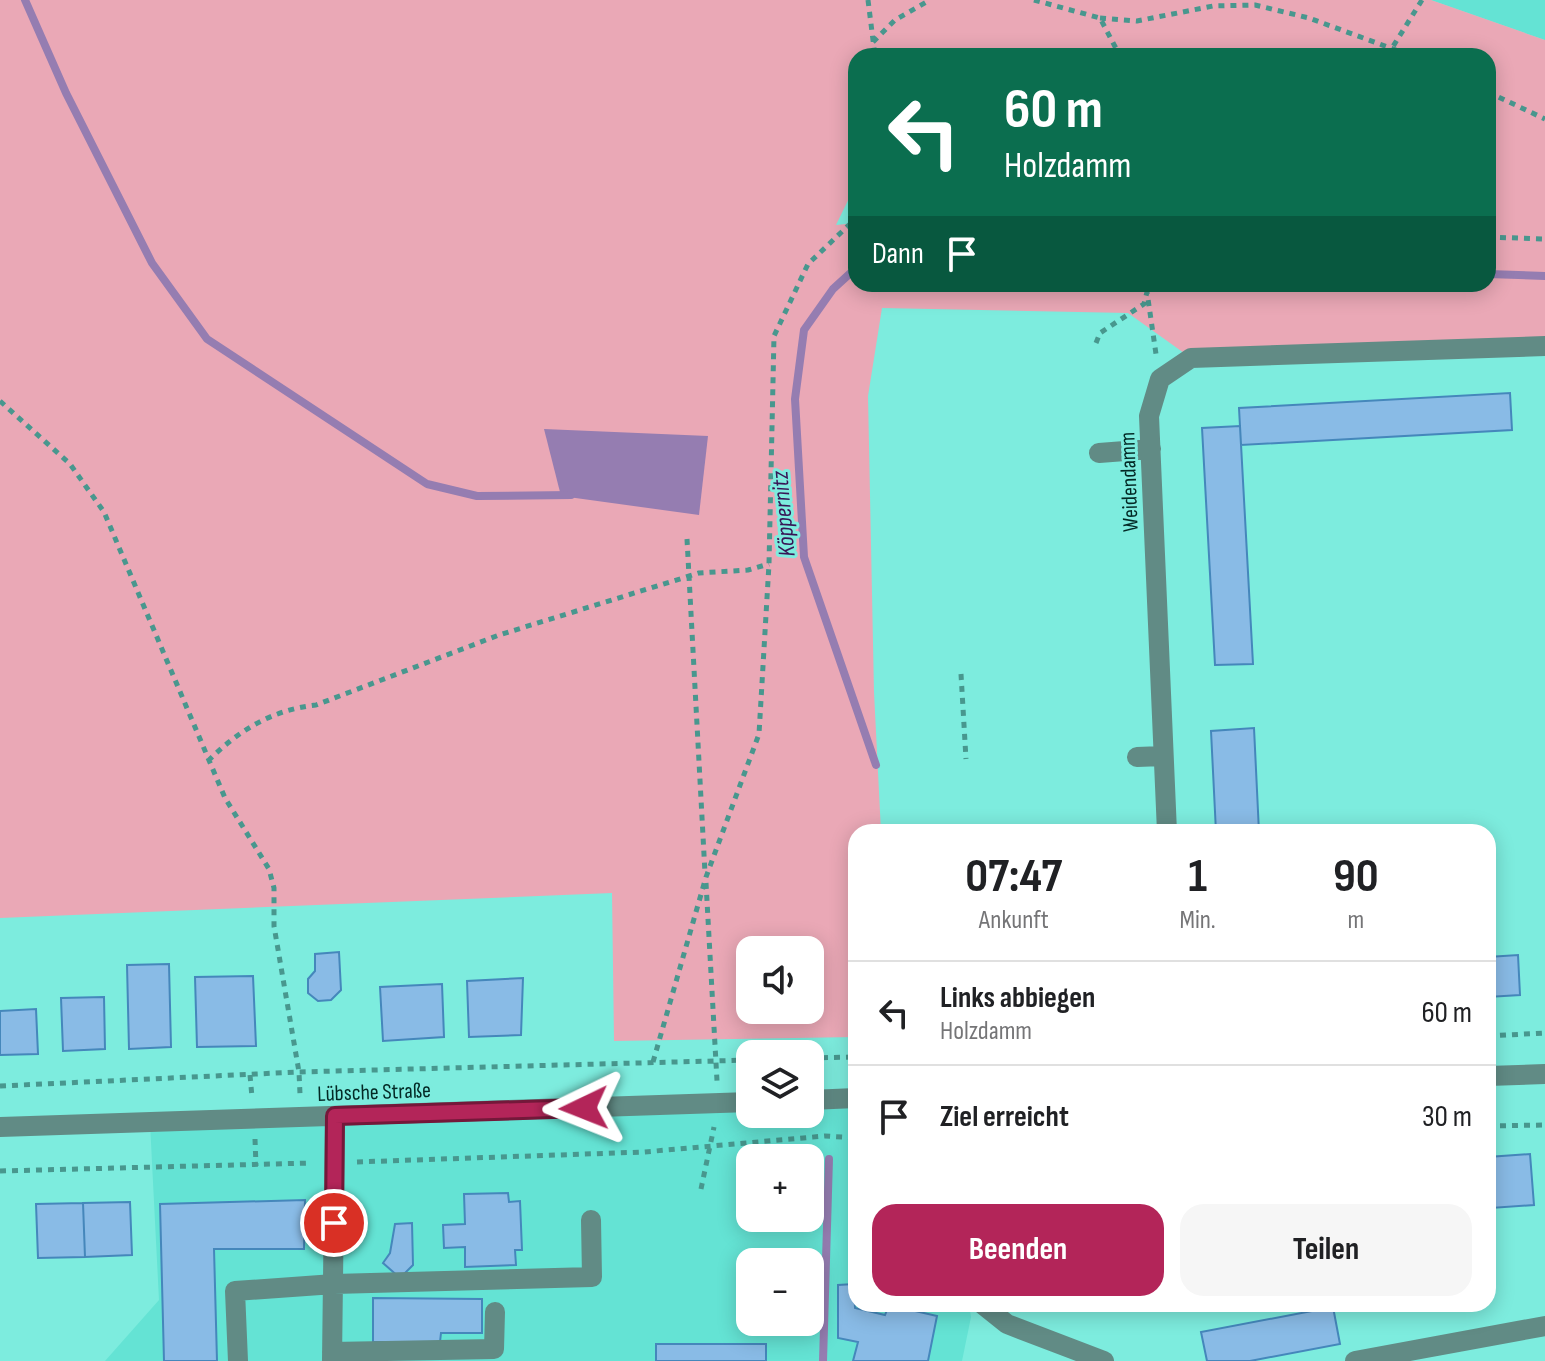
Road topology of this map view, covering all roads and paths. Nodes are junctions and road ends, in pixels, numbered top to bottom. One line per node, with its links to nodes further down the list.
1 (868, 0): 6 (path)
2 (930, 0): 6 (path)
3 (1034, 0): 5 (path)
4 (1422, 0): 9 (path)
5 (1100, 18): 8 (path); 9 (path)
6 (873, 42): 7 (path)
7 (874, 48)
8 (1116, 48)
9 (1394, 48)
10 (1496, 96): 11 (path)
11 (1545, 119)
12 (848, 228): 23 (path)
13 (1496, 237): 14 (path)
14 (1545, 239)
15 (1147, 292): 16 (path); 18 (path)
16 (1096, 343)
17 (1545, 346): 18 (street)
18 (1160, 379): 20 (street, Weidendamm)
19 (0, 401): 29 (path)
20 (1151, 449): 21 (street); 26 (street, Weidendamm)
21 (1099, 453)
22 (687, 539): 24 (path)
23 (769, 564): 24 (path); 31 (path)
24 (689, 576): 29 (path); 31 (path)
25 (961, 674): 28 (path)
26 (1163, 756): 27 (street); 30 (street, Weidendamm)
27 (1137, 757)
28 (966, 759)
29 (208, 761): 39 (path)
30 (1167, 824)
31 (706, 877): 37 (path); 38 (path)
32 (1545, 1033): 33 (path)
33 (1496, 1036)
34 (848, 1057): 35 (path)
35 (824, 1058)
36 (736, 1060): 37 (path)
37 (716, 1061): 38 (path); 46 (path)
38 (653, 1062): 39 (path)
39 (299, 1072): 42 (path); 48 (path)
40 (1545, 1074): 41 (street)
41 (1496, 1076)
42 (0, 1086)
43 (848, 1098): 44 (street)
44 (824, 1099)
45 (736, 1102): 46 (street, Lübsche Straße)
46 (718, 1103): 47 (street, Lübsche Straße); 53 (path)
47 (335, 1116): 48 (street, Lübsche Straße); 54 (street)
48 (301, 1117): 51 (street, Lübsche Straße)
49 (1545, 1125): 50 (path)
50 (1496, 1126)
51 (0, 1127)
52 (848, 1137): 53 (path)
53 (711, 1146): 54 (path); 56 (path)
54 (334, 1162): 55 (path); 58 (street)
55 (0, 1171)
56 (701, 1189)
57 (591, 1220): 58 (street)
58 (334, 1284): 62 (street); 63 (street)
59 (495, 1312): 62 (street)
60 (992, 1312): 64 (street)
61 (1545, 1326): 65 (street)
62 (332, 1356)
63 (238, 1361)
64 (1104, 1361)
65 (1355, 1361)

